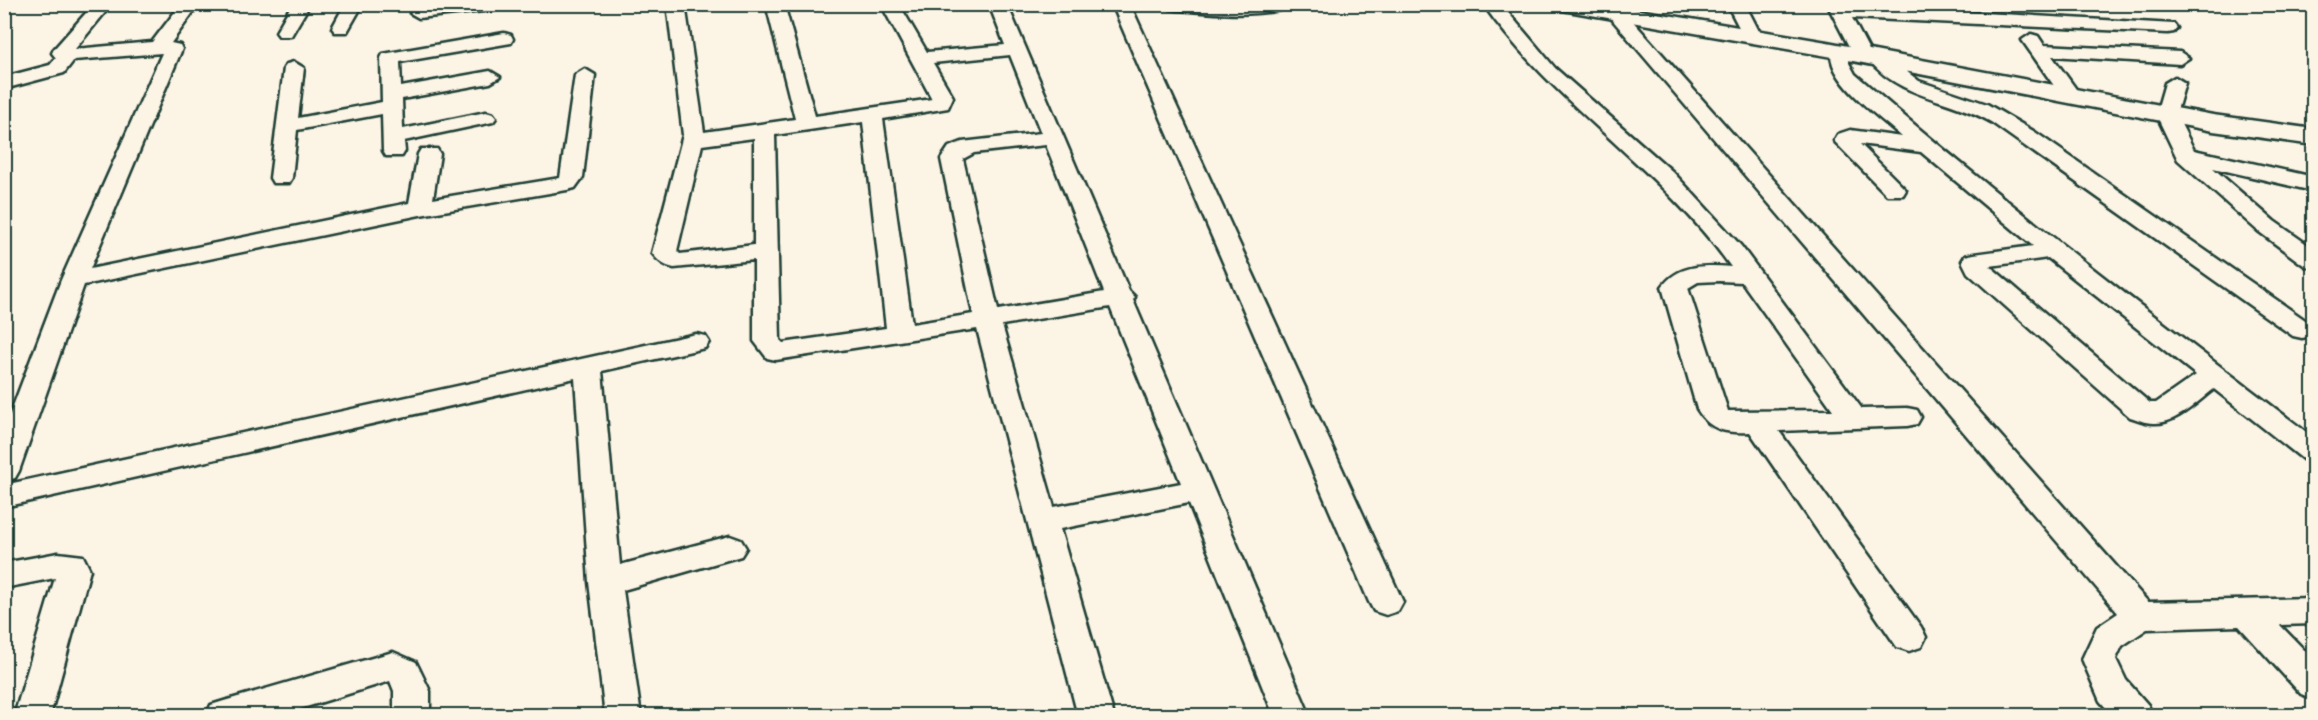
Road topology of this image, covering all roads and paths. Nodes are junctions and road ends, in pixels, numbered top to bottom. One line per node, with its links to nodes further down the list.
1 (104, 4): 31 (street)
2 (190, 4): 28 (street)
3 (301, 4): 23 (street)
4 (354, 4): 21 (street)
5 (503, 4): 18 (street)
6 (676, 4): 48 (street)
7 (775, 4): 45 (street)
8 (890, 4): 33 (street)
9 (999, 4): 29 (street)
10 (1121, 4): 81 (street)
11 (1178, 4): 12 (main road)
12 (1277, 4)
13 (1491, 4): 61 (street)
14 (1562, 4): 19 (main road)
15 (1736, 4): 25 (street)
16 (1995, 4): 20 (street)
17 (1838, 8): 20 (street); 32 (street)
18 (421, 9): 30 (street)
19 (1617, 9): 25 (main road); 84 (street)
20 (2013, 22): 22 (street); 27 (street)
21 (341, 28)
22 (2168, 28)
23 (285, 32)
24 (1907, 32): 27 (street)
25 (1753, 36): 32 (main road)
26 (504, 39): 30 (street)
27 (2035, 44): 34 (street); 40 (street)
28 (158, 47): 31 (street); 62 (street)
29 (1017, 49): 33 (street); 50 (street)
30 (413, 54): 41 (street)
31 (68, 55): 38 (street)
32 (1860, 55): 40 (main road); 51 (street); 65 (street)
33 (921, 58): 43 (street)
34 (2180, 58)
35 (294, 68): 46 (street)
36 (585, 75): 57 (street)
37 (490, 77): 41 (street)
38 (4, 82)
39 (2175, 82): 42 (street)
40 (2071, 96): 42 (main road)
41 (392, 101): 44 (street); 46 (street)
42 (2166, 114): 49 (main road); 53 (street)
43 (872, 115): 45 (street); 66 (street)
44 (486, 118)
45 (807, 125): 47 (street)
46 (287, 126): 54 (street)
47 (764, 131): 48 (street); 59 (street)
48 (694, 135): 59 (street)
49 (2313, 137)
50 (1055, 138): 63 (street); 64 (street)
51 (1928, 147): 56 (street); 58 (street)
52 (429, 154): 57 (street)
53 (2186, 155): 55 (street); 60 (street)
54 (281, 178)
55 (2313, 184)
56 (1894, 190)
57 (420, 208): 62 (street)
58 (2053, 250): 69 (street); 69 (street)
59 (766, 251): 66 (street)
60 (2313, 261)
61 (1748, 274): 71 (street); 72 (street)
62 (73, 280): 74 (street)
63 (1122, 297): 64 (street); 75 (street)
64 (987, 320): 66 (street); 77 (street)
65 (2302, 330)
66 (900, 333)
67 (696, 342): 68 (street)
68 (588, 367): 76 (street); 80 (street)
69 (2214, 376): 73 (street)
70 (1908, 417): 71 (street)
71 (1854, 418): 72 (street)
72 (1758, 422): 85 (street)
73 (2313, 453)
74 (4, 471)
75 (1200, 490): 77 (street); 92 (street)
76 (4, 496)
77 (1044, 521): 91 (street)
78 (730, 548): 80 (street)
79 (4, 576): 87 (street)
80 (605, 582): 90 (street)
81 (1386, 602)
82 (2313, 611): 83 (street)
83 (2247, 613): 84 (street); 86 (street)
84 (2140, 616): 93 (street)
85 (1910, 637)
86 (2313, 684)
87 (32, 716)
88 (224, 716): 89 (street)
89 (412, 716)
90 (623, 716)
91 (1096, 716)
92 (1292, 716)
93 (2135, 716)

